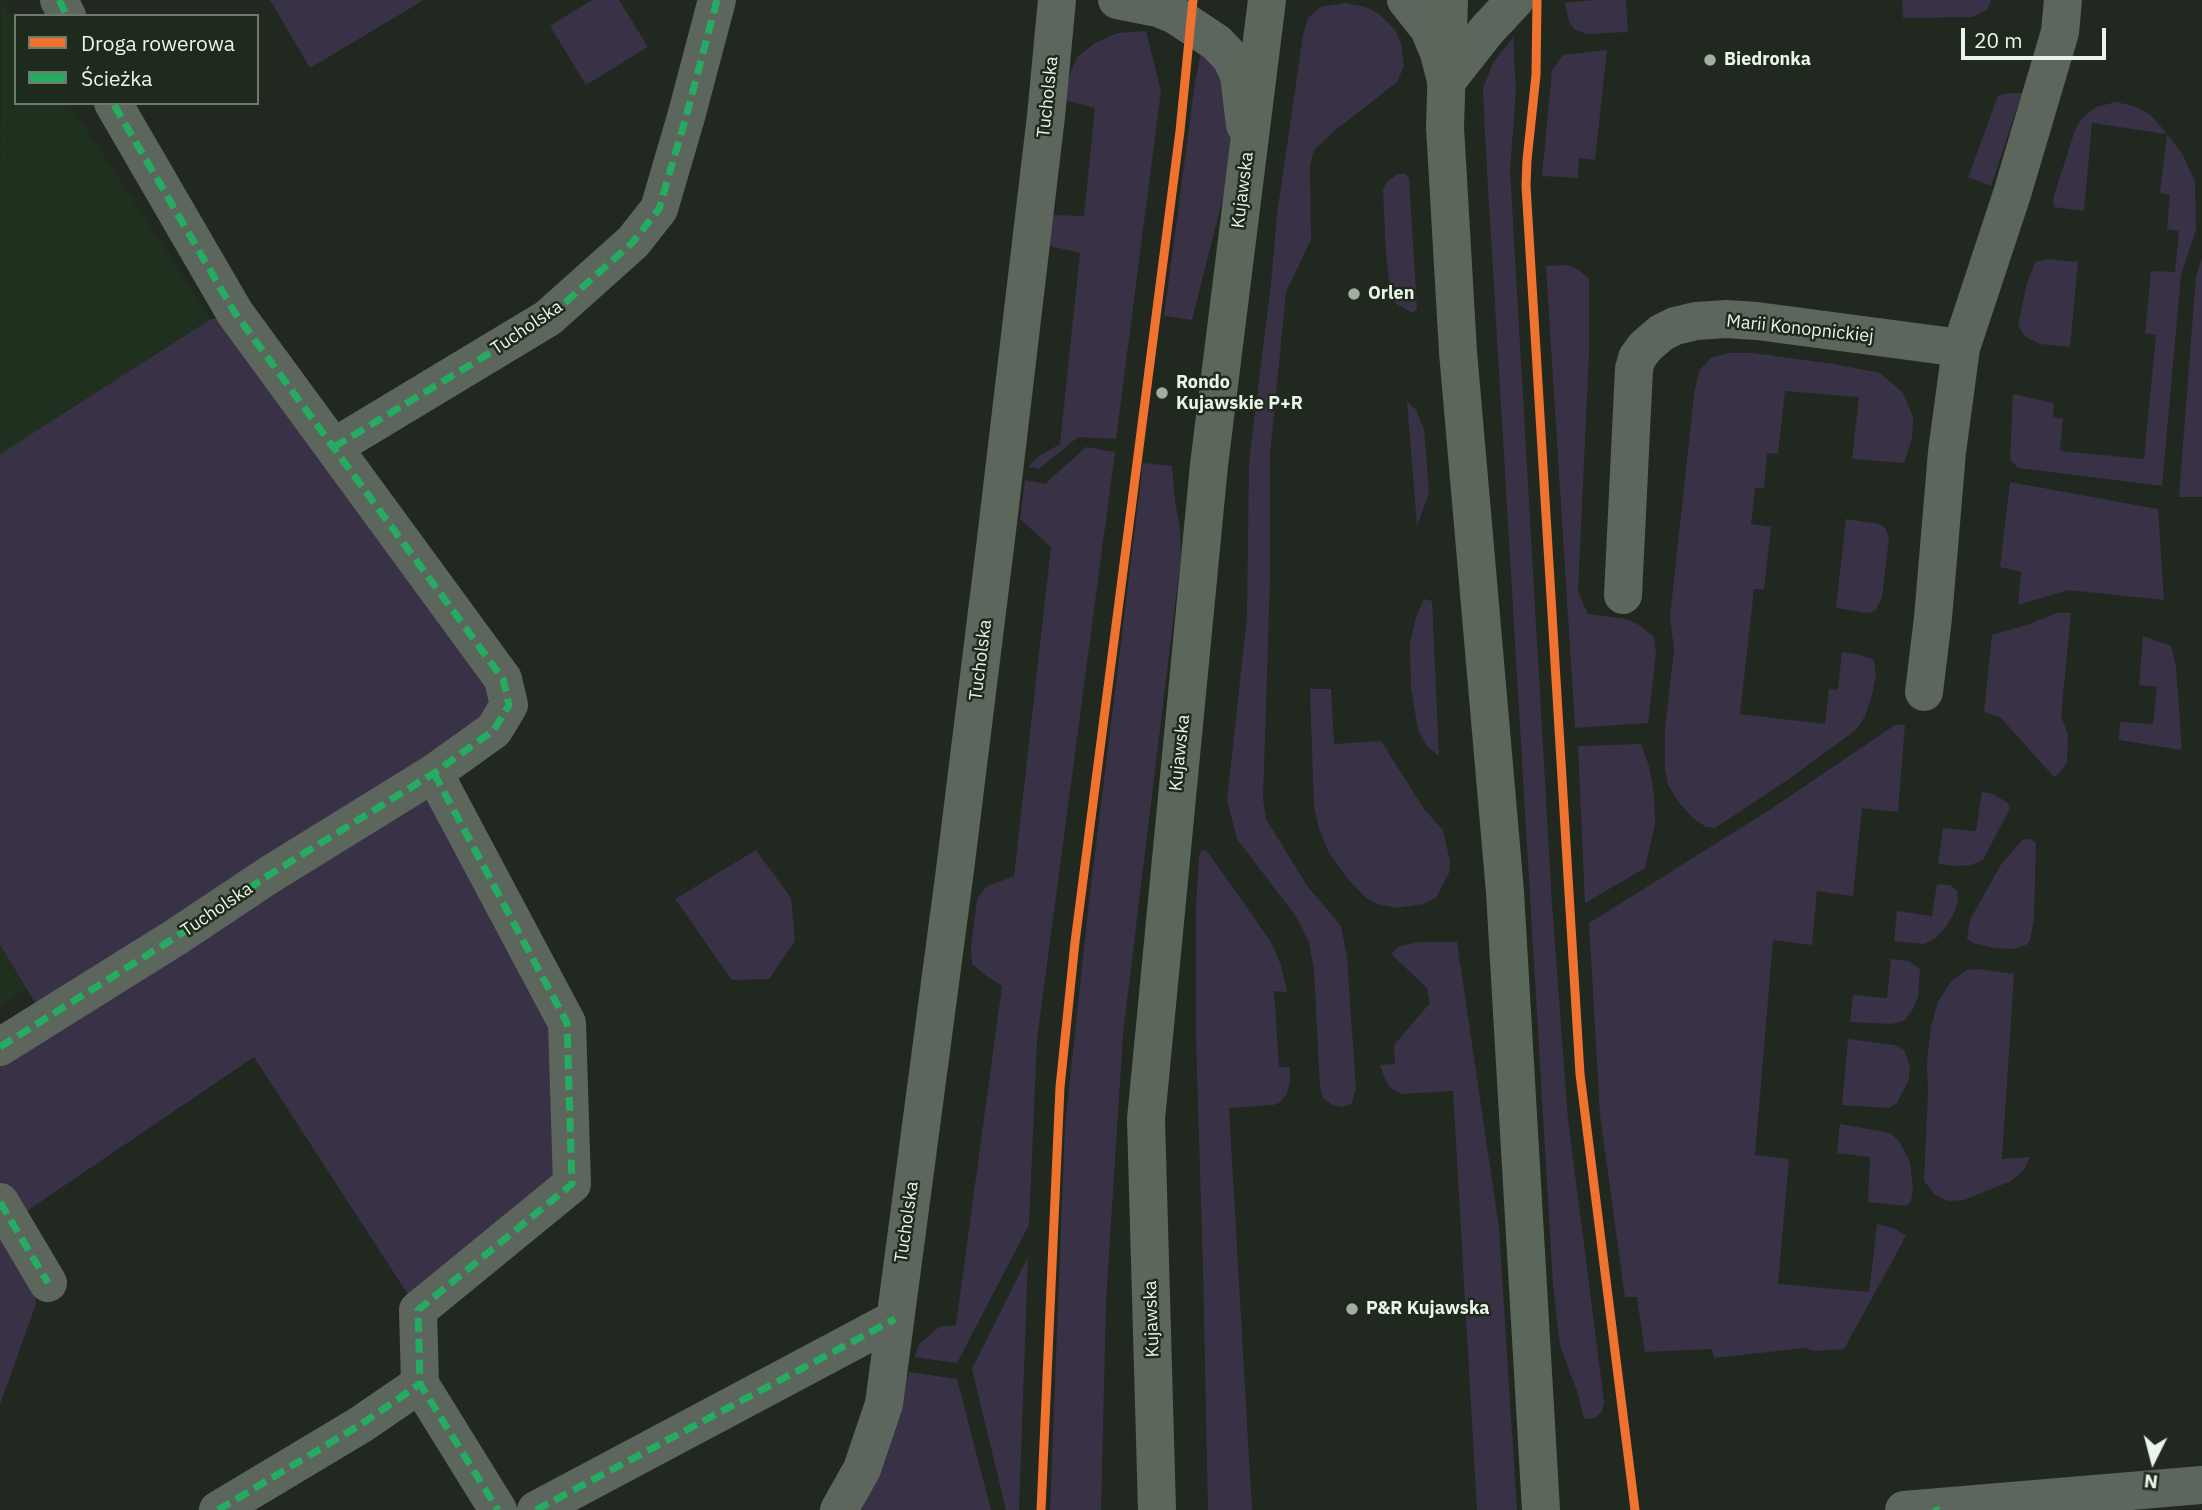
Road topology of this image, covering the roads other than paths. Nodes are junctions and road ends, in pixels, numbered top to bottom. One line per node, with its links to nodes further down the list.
1 (717, 0): 13 (street, Tucholska)
2 (1057, 0): 20 (street, Tucholska)
3 (1117, 0): 11 (street)
4 (1267, 0): 11 (main road, Kujawska)
5 (1406, 0): 9 (street)
6 (1449, 0): 9 (main road)
7 (1514, 0): 9 (street)
8 (2063, 0): 12 (street)
9 (1446, 82): 29 (main road)
10 (114, 105): 13 (street, Tucholska)
11 (1248, 155): 28 (main road, Kujawska)
12 (1961, 348): 14 (street, Marii Konopnickiej); 15 (street)
13 (334, 447): 16 (street, Tucholska)
14 (1623, 595)
15 (1924, 692)
16 (434, 773): 17 (street, Tucholska); 21 (street)
17 (0, 1047)
18 (0, 1202): 19 (street)
19 (48, 1283)
20 (895, 1318): 26 (street); 27 (street, Tucholska)
21 (420, 1384): 24 (street); 25 (street)
22 (2202, 1485): 23 (street)
23 (1926, 1509)
24 (218, 1510)
25 (498, 1510)
26 (536, 1510)
27 (839, 1510)
28 (1157, 1510)
29 (1541, 1510)

